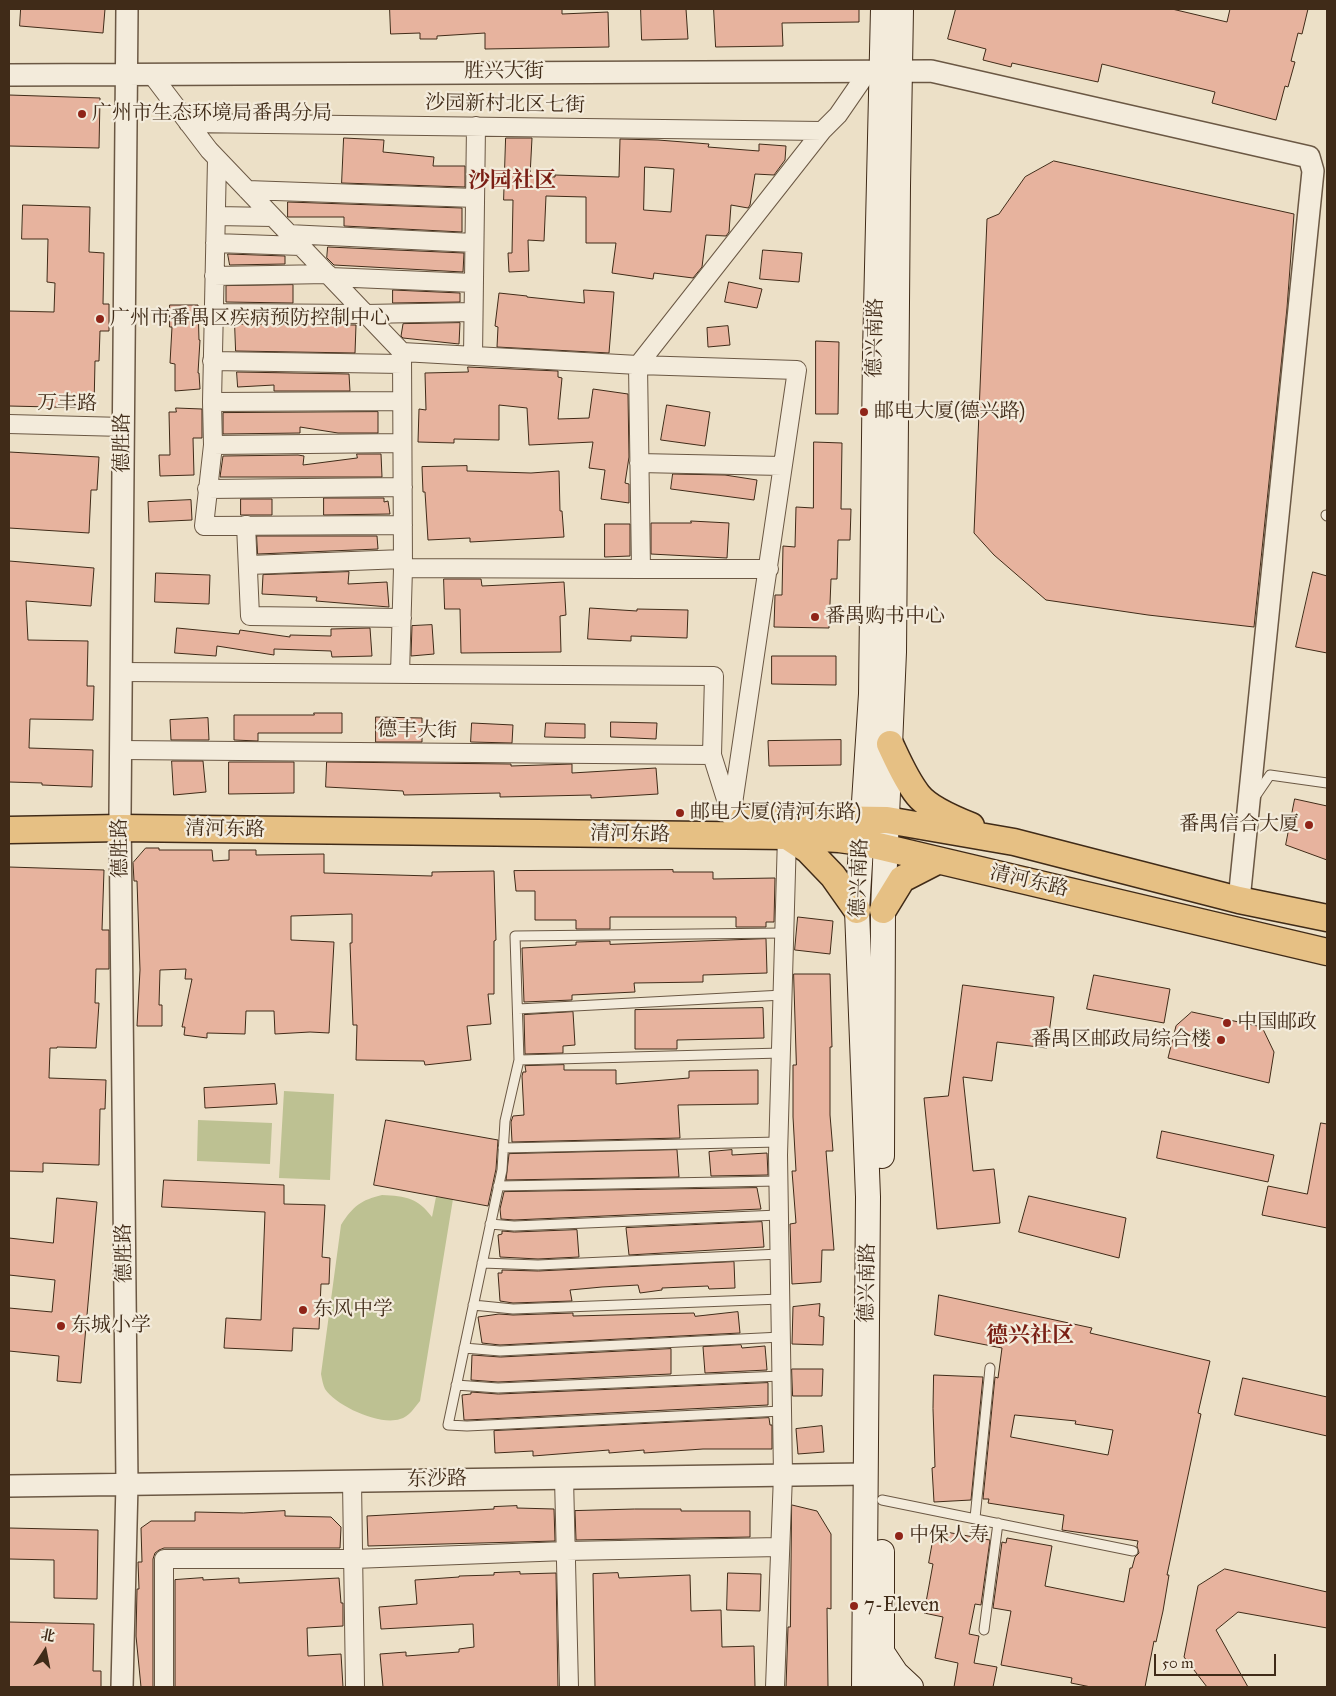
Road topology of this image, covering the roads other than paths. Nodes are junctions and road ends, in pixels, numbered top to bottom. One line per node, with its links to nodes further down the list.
1 (127, 9): 5 (street, 德胜路)
2 (883, 9): 4 (main road, 德兴南路)
3 (901, 9): 4 (main road, 德兴南路)
4 (888, 67): 6 (street, 胜兴大街); 10 (street); 11 (street); 49 (main road, 德兴南路); 53 (street, 胜兴大街); 58 (main road, 德兴南路)
5 (126, 74): 6 (street, 胜兴大街); 7 (street, 胜兴大街); 33 (street, 德胜路)
6 (152, 74): 8 (street)
7 (9, 75)
8 (188, 122): 9 (street, 沙园新村北区七街); 12 (street)
9 (476, 126): 10 (street, 沙园新村北区七街); 14 (street)
10 (822, 131): 29 (street)
11 (1279, 141)
12 (217, 159): 13 (street); 15 (street)
13 (247, 190): 14 (street); 16 (street)
14 (475, 198): 18 (street)
15 (216, 216): 16 (street); 19 (street)
16 (273, 217): 17 (street)
17 (294, 240): 18 (street); 19 (street); 21 (street)
18 (474, 242): 22 (street)
19 (215, 243): 20 (street)
20 (214, 276): 21 (street); 24 (street)
21 (329, 276): 22 (street); 25 (street)
22 (474, 283): 23 (street)
23 (473, 312): 25 (street); 26 (street)
24 (214, 313): 25 (street); 28 (street)
25 (365, 314): 27 (street)
26 (473, 356): 27 (street); 29 (street)
27 (402, 358): 28 (street); 30 (street)
28 (212, 361): 31 (street)
29 (638, 365): 36 (street); 37 (street)
30 (402, 401): 31 (street); 34 (street)
31 (212, 402): 35 (street)
32 (9, 424): 33 (street, 万丰路)
33 (123, 427): 47 (street, 德胜路)
34 (402, 443): 35 (street); 38 (street)
35 (213, 445): 39 (street)
36 (639, 462): 37 (street); 44 (street)
37 (782, 466): 45 (street)
38 (403, 487): 39 (street); 41 (street)
39 (207, 488): 40 (street)
40 (246, 525): 41 (street); 42 (street)
41 (403, 525): 43 (street)
42 (249, 564): 43 (street); 46 (street)
43 (403, 564): 44 (street); 46 (street)
44 (640, 569): 45 (street)
45 (769, 569): 55 (street)
46 (402, 618): 48 (street)
47 (122, 672): 48 (street); 50 (street, 德胜路)
48 (400, 674): 51 (street)
49 (890, 744): 58 (main road, 德兴南路); 60 (main road)
50 (121, 750): 51 (street, 德丰大街); 56 (street, 德胜路)
51 (712, 755): 55 (street)
52 (1327, 783): 53 (lane)
53 (1248, 806): 63 (street)
54 (9, 813): 56 (main road, 清河东路)
55 (731, 818): 56 (main road, 清河东路); 58 (main road, 清河东路)
56 (120, 821): 57 (main road, 清河东路); 59 (main road, 清河东路); 92 (street, 德胜路)
57 (9, 830)
58 (874, 832): 59 (main road, 清河东路); 60 (main road, 清河东路); 61 (main road, 清河东路); 64 (main road, 德兴南路)
59 (787, 836): 64 (main road); 66 (street)
60 (1014, 842): 62 (main road); 63 (main road, 清河东路)
61 (936, 861): 62 (main road, 清河东路); 64 (main road)
62 (1007, 877): 67 (main road, 清河东路)
63 (1239, 900): 65 (main road, 清河东路)
64 (870, 910): 88 (main road, 德兴南路); 94 (main road, 德兴南路)
65 (1327, 918)
66 (784, 933): 68 (street); 69 (lane)
67 (1327, 952)
68 (783, 995): 69 (lane); 70 (street)
69 (518, 1009): 71 (lane)
70 (781, 1053): 71 (lane); 72 (street)
71 (519, 1060): 73 (lane)
72 (779, 1142): 73 (lane); 74 (street)
73 (503, 1148): 75 (lane)
74 (779, 1181): 75 (lane); 76 (street)
75 (498, 1186): 77 (lane)
76 (779, 1215): 77 (lane); 78 (street)
77 (490, 1224): 79 (lane)
78 (780, 1254): 79 (lane); 80 (street)
79 (482, 1263): 81 (lane)
80 (780, 1299): 81 (lane); 82 (street)
81 (473, 1305): 83 (lane)
82 (781, 1337): 83 (lane); 85 (street)
83 (464, 1348): 86 (lane)
84 (990, 1368): 95 (lane)
85 (782, 1376): 86 (lane); 87 (street)
86 (456, 1385): 87 (lane)
87 (782, 1411): 89 (street)
88 (866, 1474): 89 (street, 东沙路); 108 (main road, 德兴南路)
89 (783, 1475): 90 (street, 东沙路); 97 (street)
90 (564, 1478): 91 (street, 东沙路); 99 (street)
91 (352, 1481): 92 (street, 东沙路); 100 (street)
92 (127, 1484): 93 (street, 东沙路); 103 (street, 德胜路)
93 (9, 1486)
94 (882, 1500): 95 (lane); 102 (main road, 德兴南路)
95 (975, 1518): 96 (lane)
96 (998, 1523): 98 (lane); 101 (lane)
97 (780, 1547): 99 (street); 107 (street)
98 (1133, 1550)
99 (566, 1552): 100 (street); 106 (street)
100 (354, 1559): 104 (street); 105 (street)
101 (984, 1630)
102 (882, 1652): 109 (main road, 德兴南路); 110 (main road)
103 (122, 1687)
104 (164, 1687)
105 (355, 1687)
106 (569, 1687)
107 (775, 1687)
108 (864, 1687)
109 (882, 1687)
110 (911, 1687)

